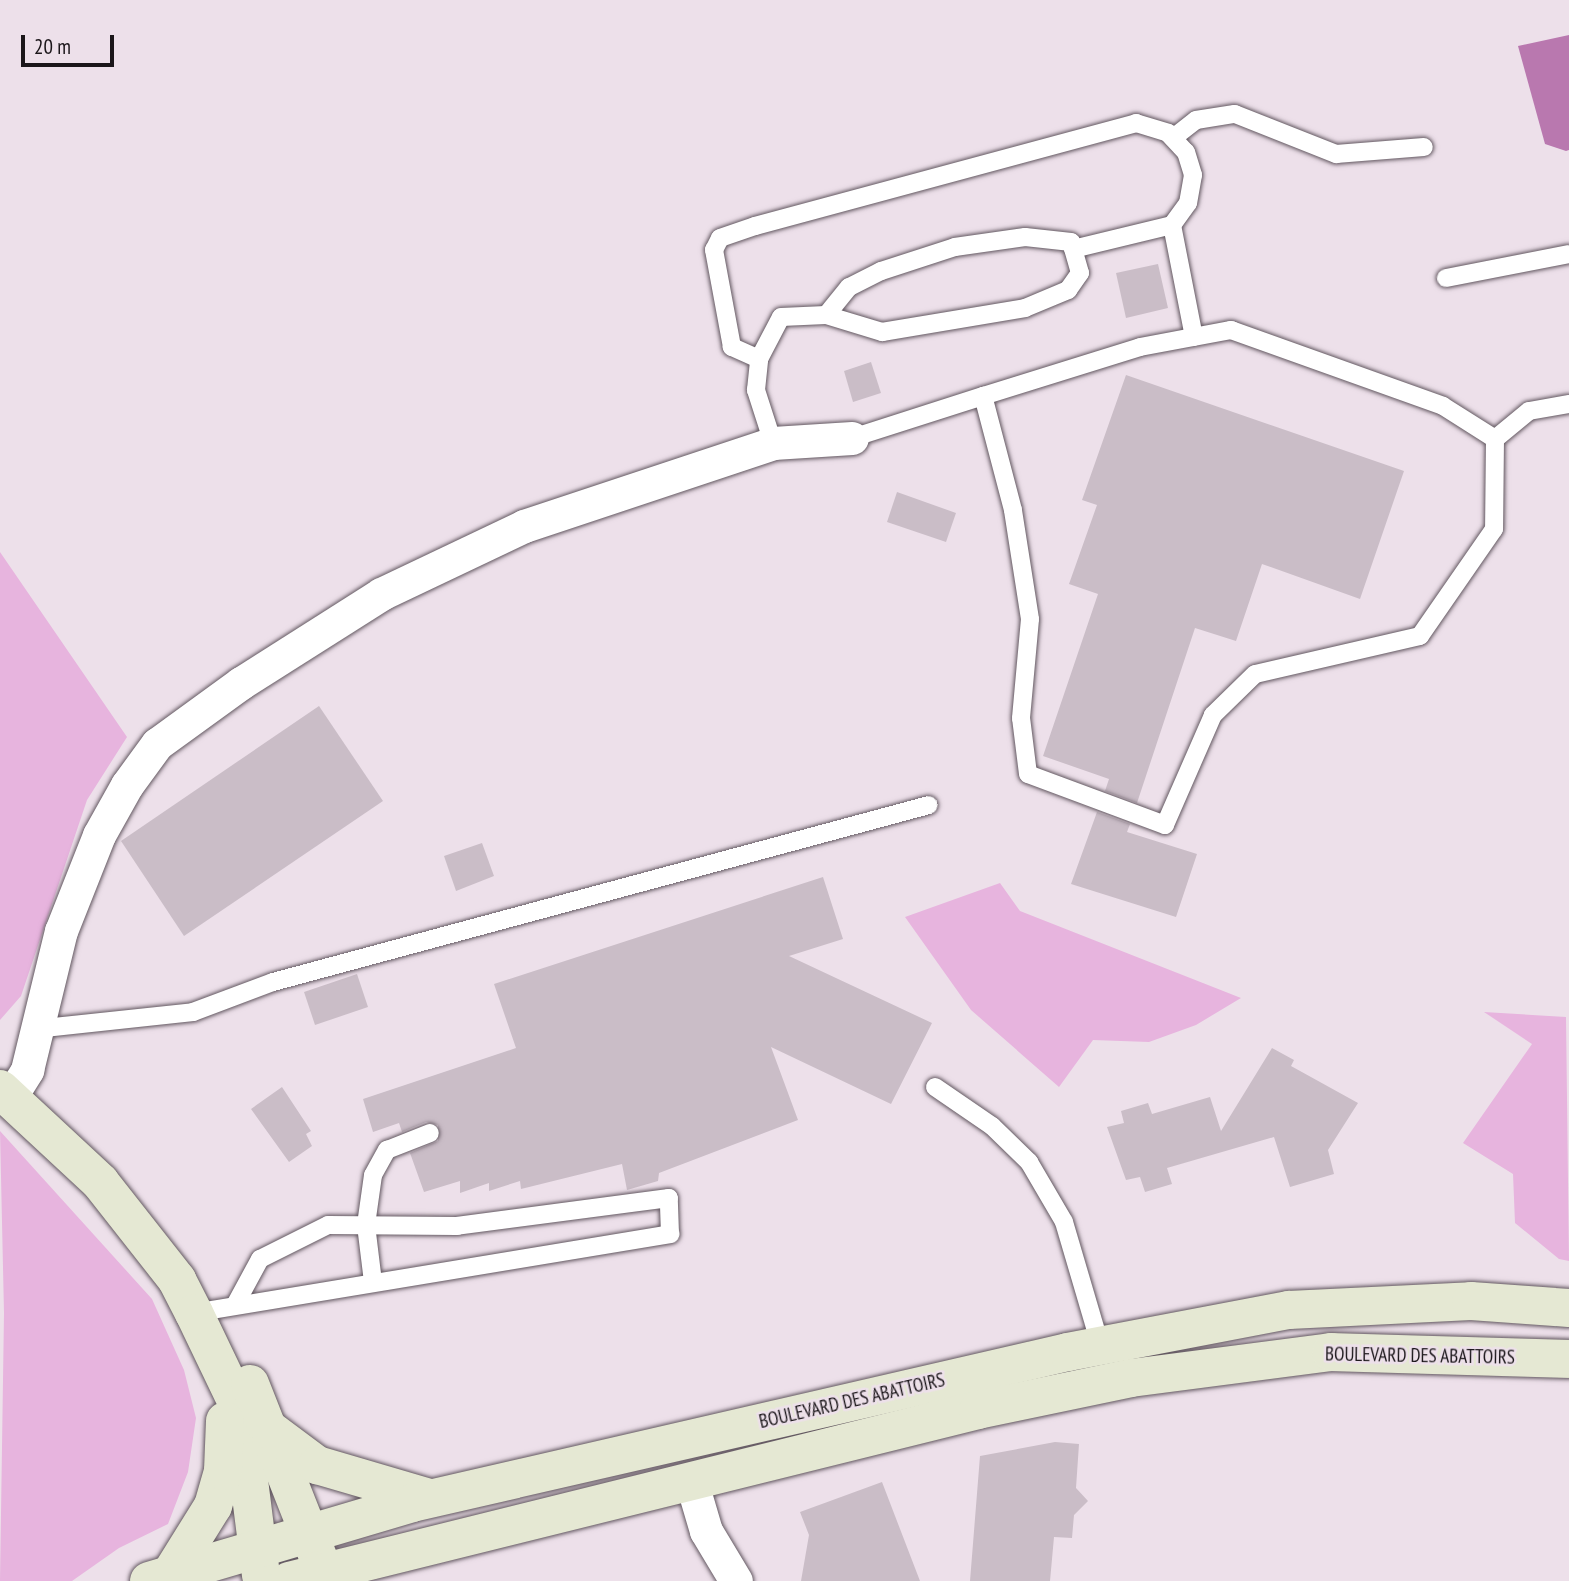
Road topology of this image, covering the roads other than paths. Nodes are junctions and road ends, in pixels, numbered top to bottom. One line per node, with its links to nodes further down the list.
1 (1173, 138): 2 (lane); 3 (lane); 9 (lane)
2 (1424, 148)
3 (1172, 225): 4 (lane); 8 (lane)
4 (1073, 249): 7 (lane); 7 (lane)
5 (1569, 254): 6 (lane)
6 (1446, 278)
7 (826, 315): 9 (lane)
8 (1194, 337): 10 (lane); 13 (lane)
9 (759, 359): 14 (lane)
10 (983, 396): 12 (lane); 13 (lane)
11 (1569, 404): 13 (lane)
12 (852, 438): 14 (street)
13 (1495, 439)
14 (773, 443): 16 (street)
15 (929, 805): 16 (lane)
16 (35, 1028): 18 (street)
17 (935, 1087): 25 (lane)
18 (5, 1093): 24 (street)
19 (430, 1133): 20 (lane)
20 (366, 1225): 21 (lane); 21 (lane); 22 (lane)
21 (373, 1282): 22 (lane)
22 (235, 1305): 24 (lane)
23 (1569, 1308): 25 (street, BOULEVARD DES ABATTOIRS)
24 (194, 1313): 27 (street); 29 (street)
25 (1101, 1346): 28 (lane); 31 (street, BOULEVARD DES ABATTOIRS)
26 (1569, 1359): 28 (street, BOULEVARD DES ABATTOIRS)
27 (219, 1366): 33 (street); 34 (street)
28 (1109, 1383): 30 (street, BOULEVARD DES ABATTOIRS)
29 (270, 1430): 31 (street); 32 (street)
30 (691, 1480): 35 (street, BOULEVARD DES ABATTOIRS); 36 (street)
31 (432, 1499): 32 (street, BOULEVARD DES ABATTOIRS)
32 (310, 1536): 33 (street, BOULEVARD DES ABATTOIRS); 35 (street)
33 (259, 1566): 34 (street, BOULEVARD DES ABATTOIRS)
34 (159, 1578)
35 (313, 1578)
36 (736, 1581)

